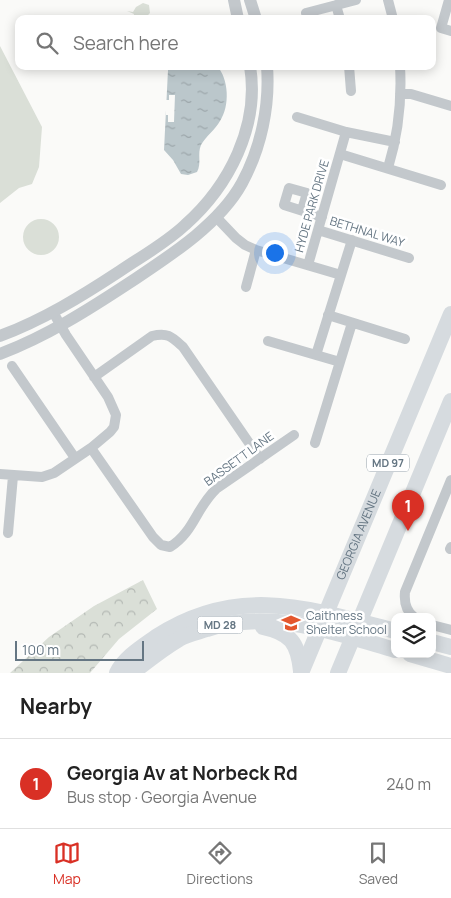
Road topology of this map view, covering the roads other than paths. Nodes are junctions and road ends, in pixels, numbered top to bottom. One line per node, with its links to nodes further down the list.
1 (234, 0): 7 (street)
2 (250, 0): 8 (street)
3 (356, 0): 5 (street)
4 (388, 0): 11 (street)
5 (336, 5): 9 (street); 10 (street)
6 (449, 5): 12 (street)
7 (237, 15)
8 (255, 15)
9 (307, 15)
10 (339, 15)
11 (392, 15)
12 (451, 32)
13 (250, 70): 36 (street)
14 (266, 70): 28 (street)
15 (349, 70): 17 (street)
16 (400, 70): 18 (street)
17 (351, 91)
18 (400, 94): 19 (street); 22 (street)
19 (451, 106)
20 (297, 117): 21 (street)
21 (346, 132): 22 (street); 23 (street, HYDE PARK DRIVE)
22 (395, 142): 24 (street)
23 (340, 154): 24 (street, HYDE PARK DRIVE); 27 (street, HYDE PARK DRIVE)
24 (388, 168): 25 (street, HYDE PARK DRIVE)
25 (441, 185)
26 (302, 210): 27 (street)
27 (322, 216): 29 (street, HYDE PARK DRIVE)
28 (216, 217): 31 (street, HYDE PARK DRIVE); 40 (street)
29 (318, 230): 30 (street, BETHNAL WAY); 33 (street, HYDE PARK DRIVE)
30 (352, 240): 32 (street, BETHNAL WAY); 34 (street)
31 (256, 250): 33 (street, HYDE PARK DRIVE); 35 (street)
32 (409, 258)
33 (308, 265): 34 (street, HYDE PARK DRIVE)
34 (340, 275): 38 (street)
35 (246, 287)
36 (53, 312): 40 (street); 41 (street)
37 (451, 314): 59 (main road, GEORGIA AVENUE / MD 97)
38 (328, 315): 39 (street); 45 (street)
39 (352, 323): 42 (street); 46 (street)
40 (61, 326): 44 (street); 48 (street)
41 (0, 336)
42 (405, 339)
43 (268, 341): 45 (street)
44 (0, 354)
45 (316, 355): 46 (street)
46 (340, 362): 51 (street)
47 (12, 366): 53 (street)
48 (94, 377): 52 (street); 54 (street)
49 (451, 401): 61 (main road, MD 97)
50 (294, 435): 54 (street, BASSETT LANE)
51 (315, 443)
52 (91, 448): 53 (street); 54 (street, BASSETT LANE)
53 (75, 458): 56 (street)
54 (260, 459)
55 (0, 474): 56 (street)
56 (13, 476): 58 (street)
57 (451, 480): 60 (street)
58 (8, 533)
59 (325, 613): 61 (main road, MD 28); 64 (main road, GEORGIA AVENUE / MD 97); 74 (main road, MD 28)
60 (410, 613)
61 (359, 621): 65 (main road, MD 28); 67 (main road, MD 97)
62 (236, 622): 64 (main road, MD 28); 73 (main road); 75 (main road, MD 28)
63 (436, 626): 66 (street)
64 (320, 629): 67 (main road, MD 28); 73 (main road, GEORGIA AVENUE / MD 97)
65 (391, 630)
66 (451, 630)
67 (353, 637): 70 (main road, MD 28); 76 (main road, MD 97)
68 (436, 643): 69 (main road)
69 (451, 647)
70 (391, 649)
71 (424, 658): 72 (main road)
72 (451, 666)
73 (301, 672)
74 (117, 673)
75 (132, 673)
76 (338, 673)

